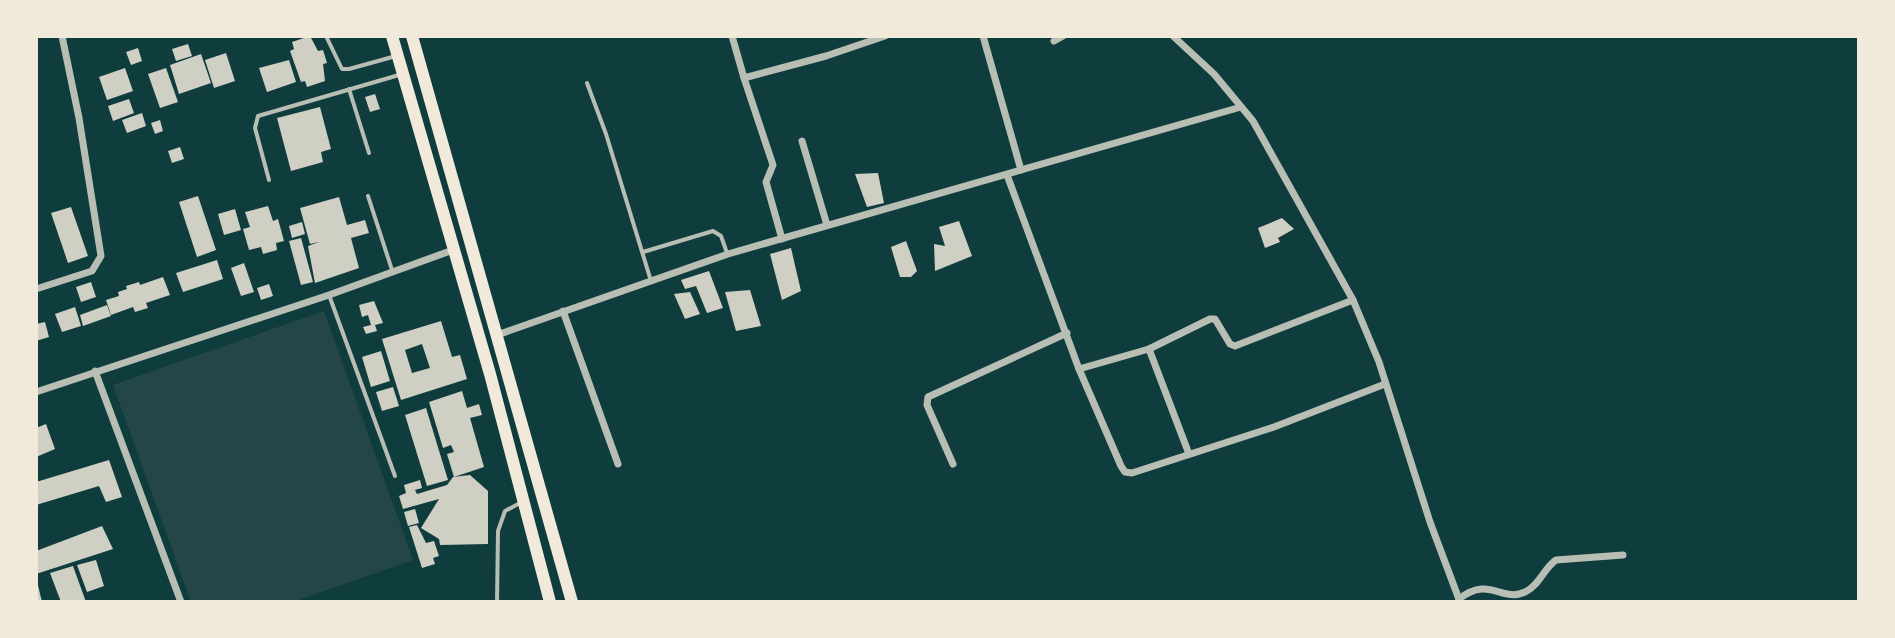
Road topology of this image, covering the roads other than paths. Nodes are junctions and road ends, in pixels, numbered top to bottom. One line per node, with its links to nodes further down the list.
1 (62, 36): 30 (street)
2 (326, 36): 11 (lane)
3 (392, 36): 11 (highway)
4 (412, 36): 35 (highway)
5 (732, 36): 13 (street)
6 (885, 36): 13 (street)
7 (983, 36): 19 (street)
8 (1063, 36): 10 (street)
9 (1173, 36): 16 (street)
10 (1054, 41)
11 (398, 55): 12 (highway)
12 (403, 74): 15 (lane); 25 (highway)
13 (744, 78): 24 (street)
14 (587, 83): 26 (lane)
15 (349, 89): 18 (lane); 21 (lane)
16 (1241, 107): 19 (street); 32 (street)
17 (802, 141): 23 (street)
18 (369, 153)
19 (1021, 170): 20 (street)
20 (1007, 175): 23 (street); 34 (street)
21 (269, 180)
22 (368, 196): 28 (lane)
23 (827, 225): 24 (street)
24 (782, 239): 27 (street)
25 (453, 250): 28 (street); 46 (highway)
26 (643, 252): 27 (lane); 29 (lane)
27 (728, 254): 29 (street)
28 (393, 272): 31 (street)
29 (651, 281): 33 (street)
30 (36, 289)
31 (329, 295): 38 (street); 44 (lane)
32 (1353, 300): 36 (street); 39 (street)
33 (563, 311): 35 (street); 42 (street)
34 (1067, 333): 37 (street); 43 (street)
35 (497, 335): 45 (highway)
36 (1149, 349): 37 (street); 41 (street)
37 (1079, 369): 41 (street)
38 (95, 371): 40 (street); 49 (street)
39 (1385, 384): 41 (street); 48 (street)
40 (36, 392)
41 (1189, 454)
42 (618, 464)
43 (953, 464)
44 (395, 476)
45 (542, 497): 46 (highway); 52 (highway)
46 (523, 502): 50 (lane); 51 (highway)
47 (1623, 555): 48 (street)
48 (1460, 600)
49 (181, 602)
50 (497, 602)
51 (550, 602)
52 (572, 602)

